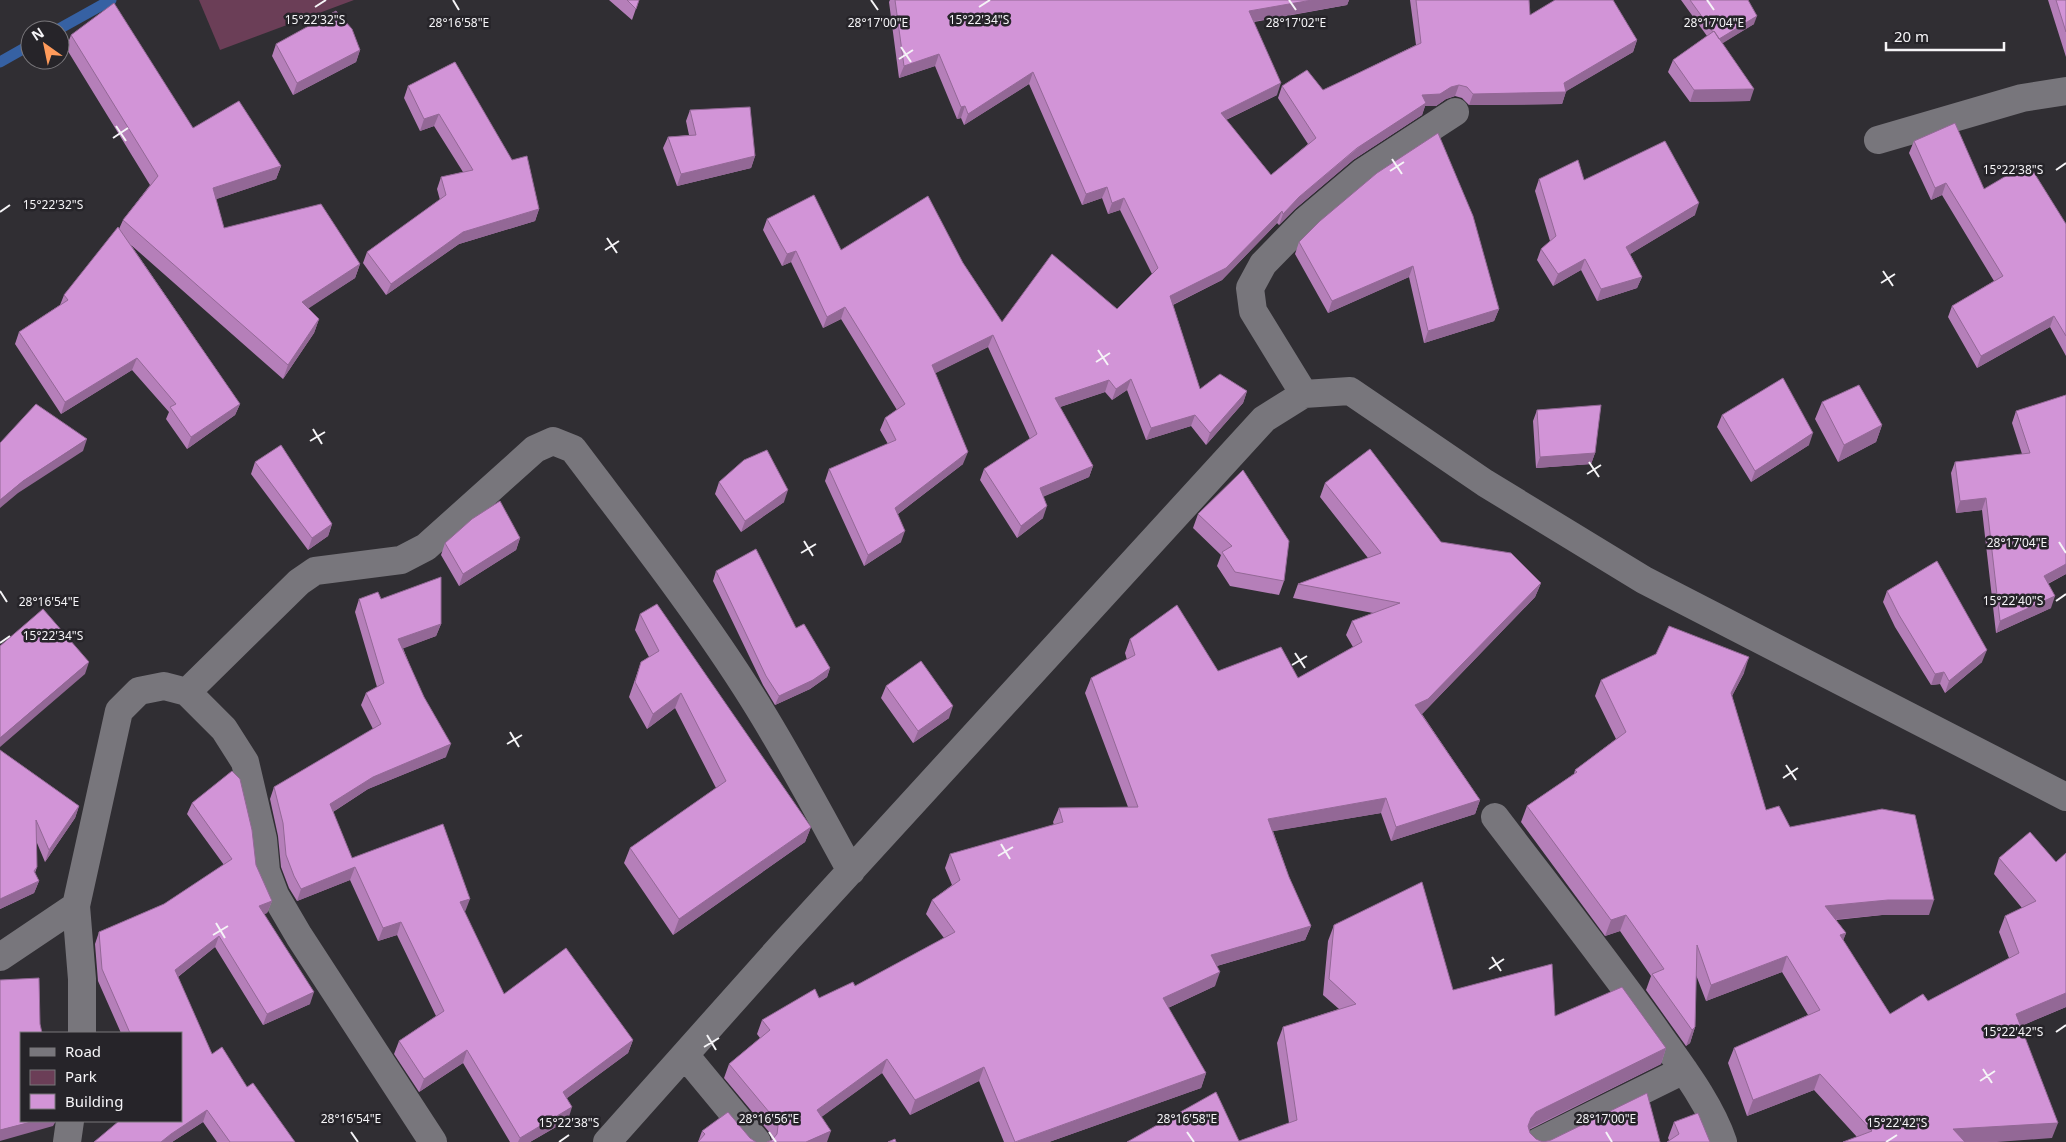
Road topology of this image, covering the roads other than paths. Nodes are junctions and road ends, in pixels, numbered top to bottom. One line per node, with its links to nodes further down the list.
1 (2066, 91): 3 (street)
2 (1455, 112): 4 (street)
3 (1878, 140)
4 (1304, 394): 6 (street); 8 (street)
5 (187, 692): 8 (street); 9 (street); 16 (street)
6 (2066, 797)
7 (1494, 817): 13 (street)
8 (851, 871): 12 (street)
9 (76, 906): 10 (street); 11 (street)
10 (0, 957)
11 (82, 1032)
12 (685, 1055): 17 (street); 18 (street)
13 (1684, 1070): 19 (street); 20 (street)
14 (70, 1122): 15 (street)
15 (67, 1142)
16 (433, 1142)
17 (607, 1142)
18 (757, 1142)
19 (1538, 1142)
20 (1723, 1142)

